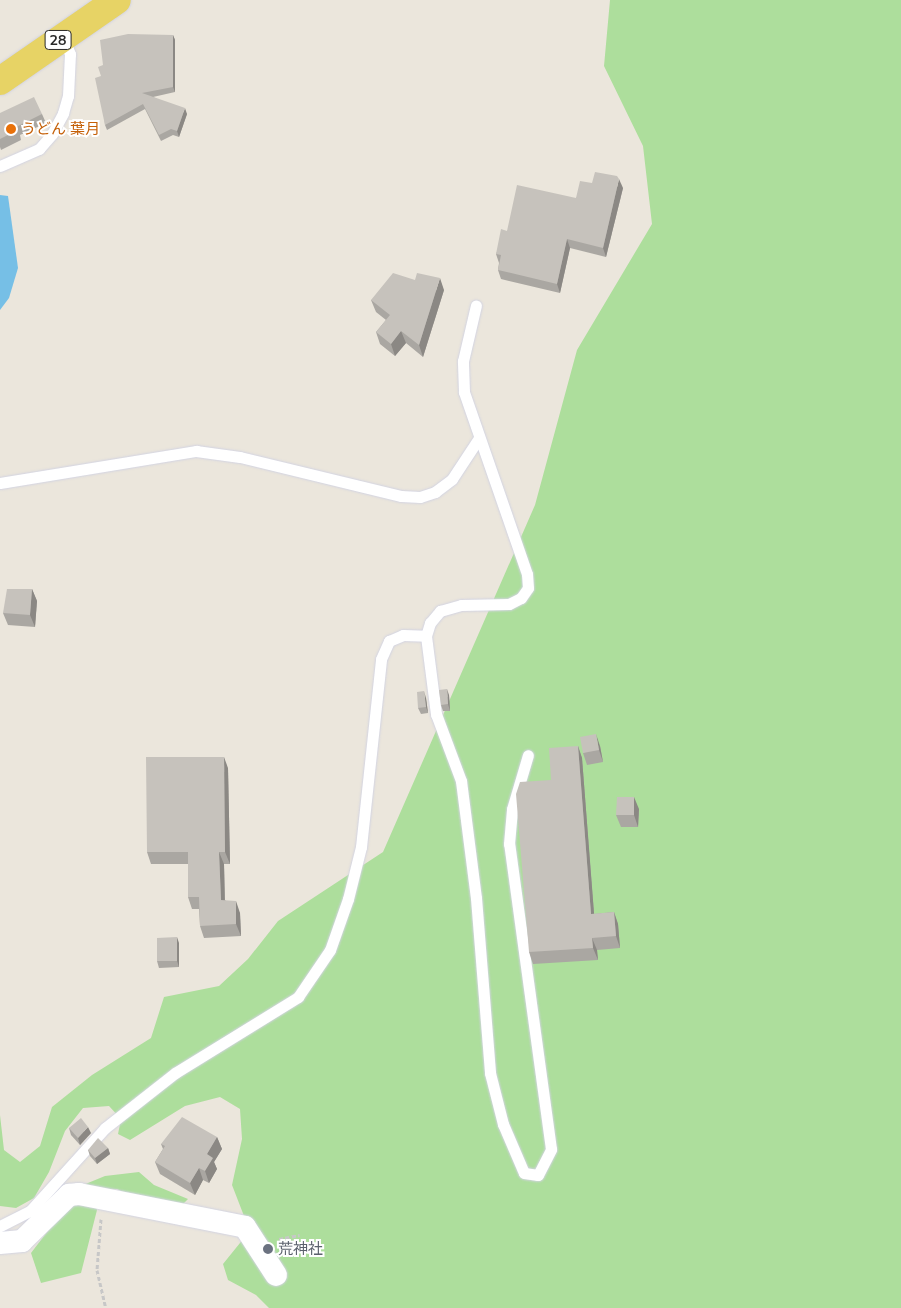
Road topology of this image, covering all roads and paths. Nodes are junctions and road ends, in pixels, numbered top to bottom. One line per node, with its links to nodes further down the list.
1 (117, 0): 2 (main road, 28)
2 (63, 37): 3 (main road, 28); 4 (lane)
3 (0, 81)
4 (0, 166)
5 (476, 305): 6 (lane)
6 (480, 438): 7 (lane); 8 (lane)
7 (0, 483)
8 (426, 636): 9 (lane); 11 (lane)
9 (528, 756)
10 (104, 1199): 12 (street); 13 (street); 14 (path)
11 (0, 1226)
12 (0, 1243)
13 (276, 1276)
14 (106, 1308)

